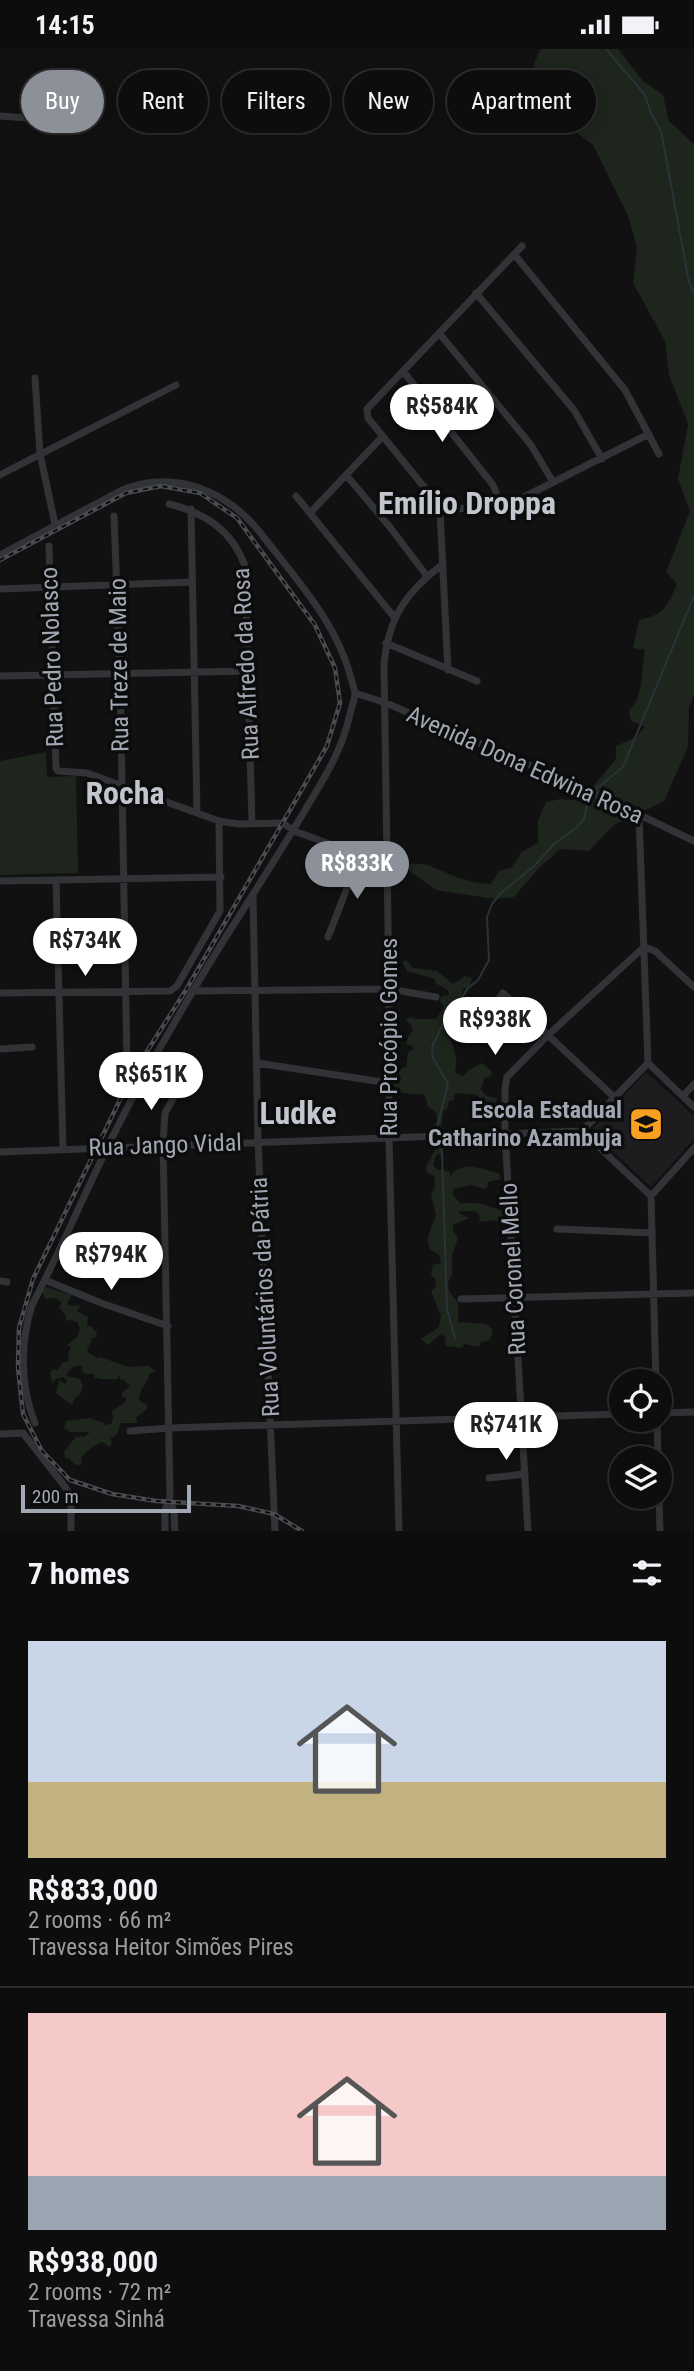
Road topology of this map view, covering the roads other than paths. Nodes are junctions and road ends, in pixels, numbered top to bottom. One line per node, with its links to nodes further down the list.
1 (0, 116): 2 (street)
2 (21, 117)
3 (522, 246): 4 (street)
4 (514, 254): 5 (street); 10 (street)
5 (476, 293): 6 (street); 14 (street)
6 (439, 333): 7 (street); 17 (street)
7 (403, 371): 11 (street); 20 (street)
8 (35, 378): 12 (street)
9 (176, 385): 12 (street)
10 (649, 434): 13 (street); 14 (street)
11 (382, 437): 16 (street); 22 (street)
12 (40, 454): 15 (street); 25 (street)
13 (659, 454)
14 (602, 459): 17 (street)
15 (0, 475)
16 (346, 476): 23 (street); 29 (street)
17 (553, 482): 20 (street)
18 (296, 496): 23 (street)
19 (169, 504): 21 (street, Rua Alfredo da Rosa)
20 (502, 505): 22 (street)
21 (191, 509): 30 (street); 38 (street, Rua Alfredo da Rosa)
22 (440, 511): 28 (street)
23 (311, 512): 34 (street)
24 (114, 516): 31 (street, Rua Treze de Maio)
25 (55, 524): 27 (street); 43 (street)
26 (49, 546): 32 (street, Rua Pedro Nolasco)
27 (0, 555)
28 (443, 565): 29 (street, Rua Procópio Gomes); 36 (street)
29 (427, 576): 34 (street, Rua Procópio Gomes)
30 (192, 582): 31 (street); 37 (street)
31 (117, 585): 32 (street); 39 (street, Rua Treze de Maio)
32 (51, 586): 33 (street); 40 (street, Rua Pedro Nolasco)
33 (0, 589)
34 (395, 618): 35 (street, Rua Procópio Gomes)
35 (386, 643): 36 (street); 44 (street, Rua Procópio Gomes)
36 (449, 670): 42 (street)
37 (195, 671): 38 (street); 39 (street); 46 (street)
38 (249, 671): 51 (street, Rua Alfredo da Rosa)
39 (120, 673): 40 (street); 45 (street, Rua Treze de Maio)
40 (53, 675): 41 (street); 45 (street, Rua Pedro Nolasco)
41 (0, 676)
42 (478, 681)
43 (355, 693): 44 (street, Avenida Dona Edwina Rosa); 48 (street)
44 (386, 703): 47 (street, Avenida Dona Edwina Rosa); 55 (street, Rua Procópio Gomes)
45 (122, 786): 46 (street); 57 (street, Rua Treze de Maio)
46 (197, 812): 49 (street)
47 (639, 816): 53 (street, Avenida Dona Edwina Rosa); 62 (street)
48 (300, 818): 50 (street); 52 (street)
49 (219, 821): 51 (street); 56 (street)
50 (283, 823): 51 (street); 52 (street)
51 (252, 824)
52 (293, 831): 54 (street); 60 (street)
53 (694, 841)
54 (360, 855): 55 (street); 61 (street)
55 (387, 862): 64 (street, Rua Procópio Gomes)
56 (221, 877): 57 (street); 67 (street)
57 (124, 879): 58 (street); 67 (street, Rua Treze de Maio)
58 (56, 880): 59 (street); 69 (street)
59 (0, 881)
60 (253, 894): 65 (street); 66 (street, Rua Voluntários da Pátria)
61 (328, 937)
62 (644, 947): 63 (street); 74 (street, Rua Coronel Mello); 78 (street)
63 (694, 986)
64 (389, 989): 66 (street); 70 (street); 80 (street, Rua Procópio Gomes)
65 (195, 991): 66 (street); 91 (street)
66 (255, 991): 77 (street, Rua Voluntários da Pátria)
67 (126, 992): 69 (street); 79 (street, Rua Treze de Maio)
68 (0, 993): 69 (street)
69 (58, 993): 93 (street)
70 (436, 997)
71 (523, 1011): 73 (street); 73 (street); 74 (street)
72 (458, 1017): 73 (street)
73 (477, 1030)
74 (547, 1036): 84 (street); 87 (street, Rua Coronel Mello)
75 (32, 1047): 76 (street)
76 (0, 1049)
77 (257, 1063): 80 (street); 89 (street, Rua Voluntários da Pátria)
78 (648, 1063): 83 (street); 84 (street)
79 (127, 1066)
80 (389, 1083): 88 (street, Rua Procópio Gomes)
81 (694, 1084): 83 (street)
82 (178, 1090): 90 (street)
83 (683, 1096): 85 (street)
84 (614, 1097): 86 (street)
85 (694, 1107)
86 (582, 1131): 87 (street, Rua Jango Vidal); 95 (street)
87 (505, 1133): 88 (street, Rua Jango Vidal); 101 (street, Rua Coronel Mello)
88 (388, 1137): 89 (street, Rua Jango Vidal); 109 (street, Rua Procópio Gomes)
89 (258, 1141): 90 (street, Rua Jango Vidal); 111 (street, Rua Voluntários da Pátria)
90 (163, 1144): 91 (street, Rua Jango Vidal); 103 (street)
91 (108, 1147): 93 (street, Rua Jango Vidal); 98 (street)
92 (694, 1148): 95 (street)
93 (63, 1149): 94 (street, Rua Jango Vidal)
94 (0, 1152)
95 (651, 1196): 97 (street)
96 (557, 1229): 97 (street)
97 (652, 1233): 100 (street)
98 (45, 1280): 103 (street); 110 (street)
99 (694, 1293): 100 (street)
100 (655, 1294): 101 (street); 104 (street)
101 (516, 1298): 102 (street); 108 (street, Rua Coronel Mello)
102 (461, 1299)
103 (168, 1326): 112 (street)
104 (656, 1369)
105 (694, 1412): 106 (street)
106 (672, 1413)
107 (609, 1414): 108 (street)
108 (522, 1417): 109 (street); 115 (street, Rua Coronel Mello)
109 (397, 1422): 111 (street); 123 (street, Rua Procópio Gomes)
110 (35, 1423)
111 (271, 1425): 112 (street); 122 (street, Rua Voluntários da Pátria)
112 (170, 1428): 113 (street); 117 (street)
113 (130, 1431)
114 (0, 1434): 119 (street)
115 (524, 1474): 116 (street); 124 (street, Rua Coronel Mello)
116 (489, 1478)
117 (170, 1501): 120 (street); 121 (street)
118 (659, 1509): 125 (street)
119 (71, 1531)
120 (165, 1531)
121 (175, 1531)
122 (275, 1531)
123 (400, 1531)
124 (528, 1531)
125 (660, 1531)

